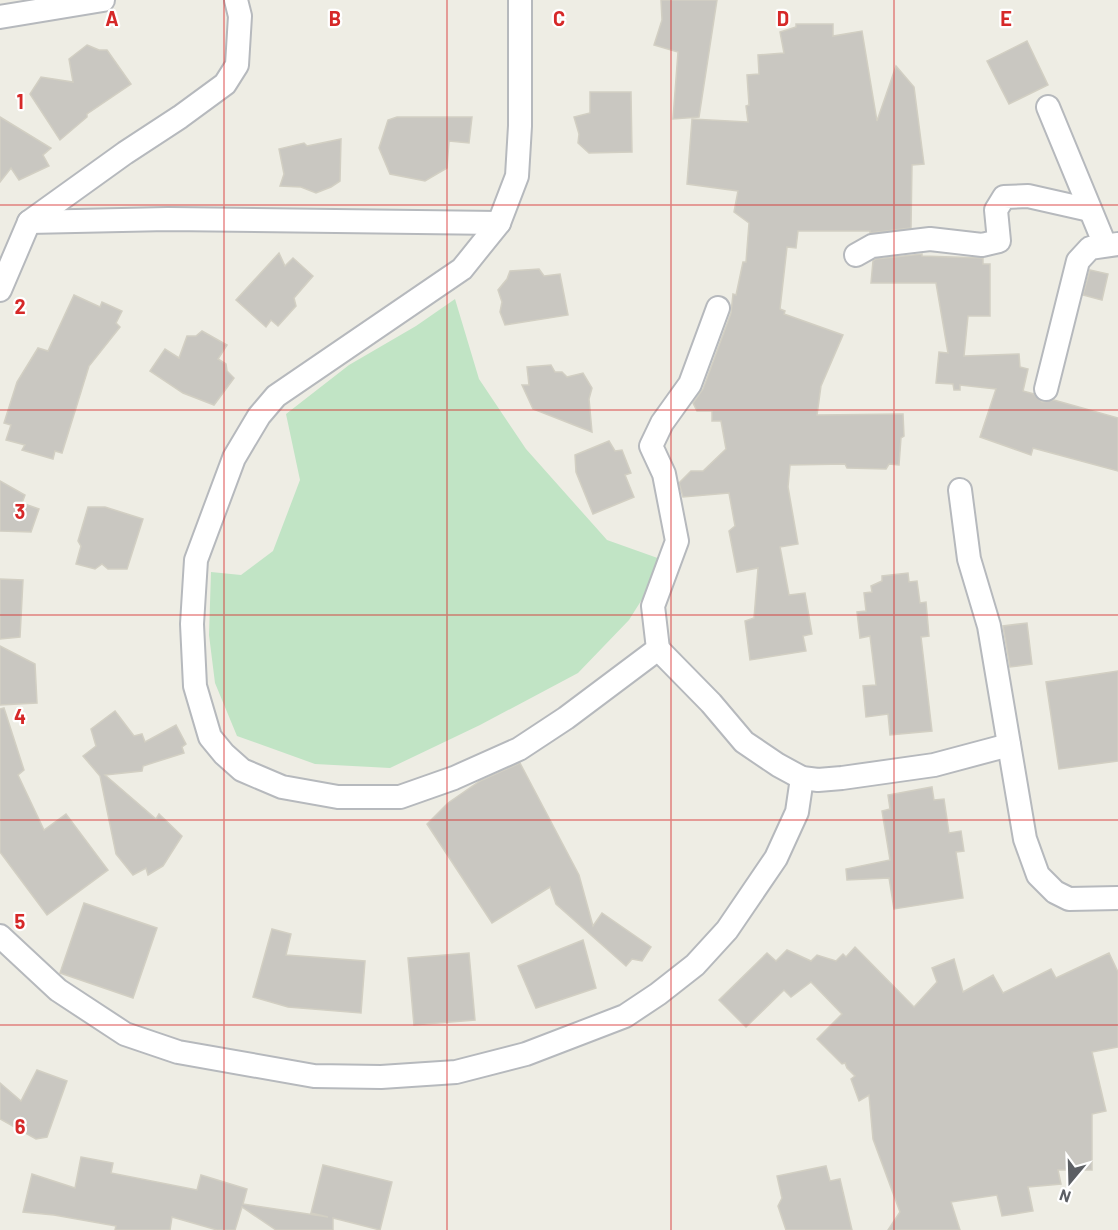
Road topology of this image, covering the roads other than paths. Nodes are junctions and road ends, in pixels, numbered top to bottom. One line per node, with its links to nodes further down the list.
1 (103, 0): 4 (street)
2 (236, 0): 7 (street)
3 (520, 0): 8 (street)
4 (0, 17)
5 (1048, 107): 6 (street)
6 (1090, 210): 9 (street); 10 (street)
7 (29, 222): 8 (street); 11 (street)
8 (499, 223): 15 (street)
9 (1112, 244): 13 (street)
10 (856, 255)
11 (0, 290)
12 (718, 308): 15 (street)
13 (1046, 389)
14 (960, 490): 16 (street)
15 (658, 649): 17 (street)
16 (1009, 745): 17 (street); 18 (street)
17 (802, 778): 19 (street)
18 (1118, 898)
19 (0, 936)

